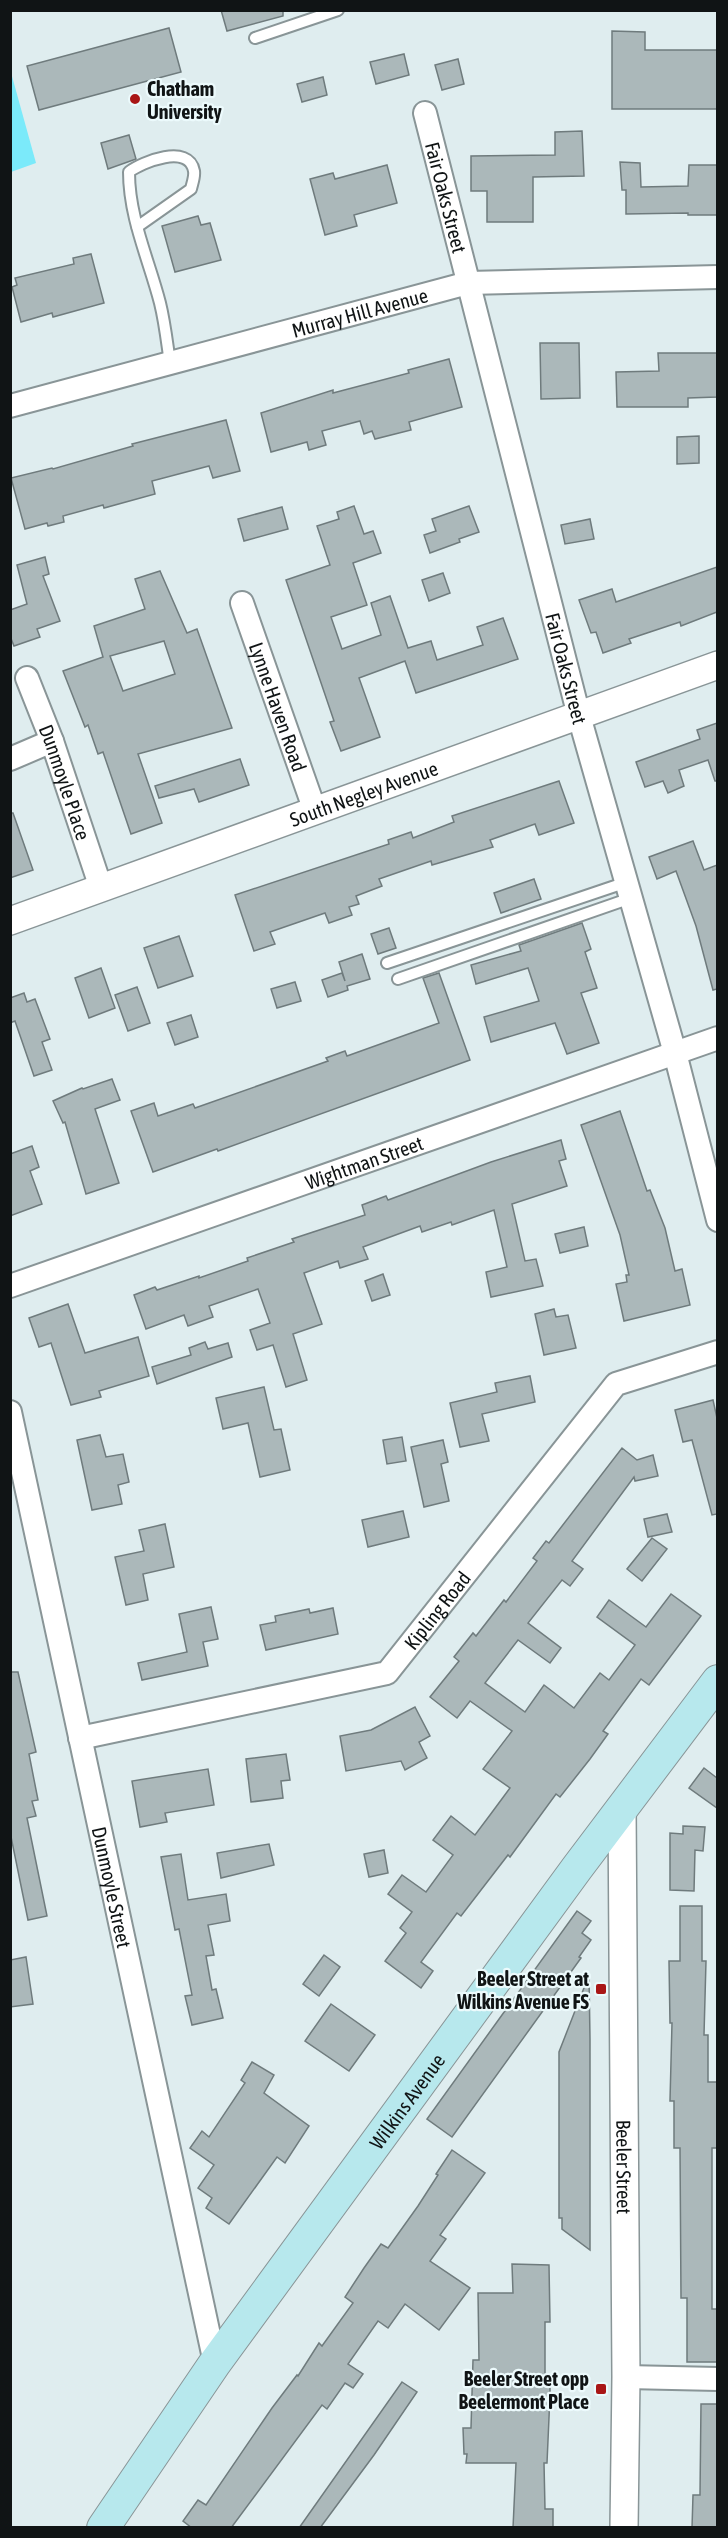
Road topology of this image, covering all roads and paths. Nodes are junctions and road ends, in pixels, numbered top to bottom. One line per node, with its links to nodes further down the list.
1 (338, 10): 2 (lane)
2 (255, 39)
3 (425, 113): 6 (street, Fair Oaks Street)
4 (138, 227): 4 (lane); 7 (lane)
5 (717, 278): 6 (street, Murray Hill Avenue)
6 (468, 283): 7 (street, Murray Hill Avenue); 12 (street, Fair Oaks Street)
7 (170, 363): 8 (street, Murray Hill Avenue)
8 (10, 406)
9 (242, 603): 15 (street, Lynne Haven Road)
10 (717, 665): 12 (street, South Negley Avenue)
11 (27, 678): 13 (street, Dunmoyle Place)
12 (579, 716): 15 (street, South Negley Avenue); 17 (street, Fair Oaks Street)
13 (52, 741): 14 (street); 16 (street, Dunmoyle Place)
14 (10, 759)
15 (315, 811): 16 (street, South Negley Avenue)
16 (100, 888): 18 (street, South Negley Avenue)
17 (629, 890): 19 (lane); 20 (lane); 22 (street, Fair Oaks Street)
18 (10, 921)
19 (387, 963)
20 (398, 979)
21 (717, 1038): 22 (street, Wightman Street)
22 (675, 1053): 23 (street, Fair Oaks Street); 24 (street, Wightman Street)
23 (717, 1220)
24 (10, 1286)
25 (717, 1352): 28 (street, Kipling Road)
26 (10, 1412): 28 (street, Dunmoyle Street)
27 (717, 1682): 29 (main road, Wilkins Avenue)
28 (80, 1738): 30 (street, Dunmoyle Street)
29 (622, 1807): 30 (main road, Wilkins Avenue); 31 (street, Beeler Street)
30 (215, 2363): 33 (main road, Wilkins Avenue)
31 (626, 2377): 32 (street); 34 (street, Beeler Street)
32 (717, 2379)
33 (103, 2528)
34 (624, 2528)

